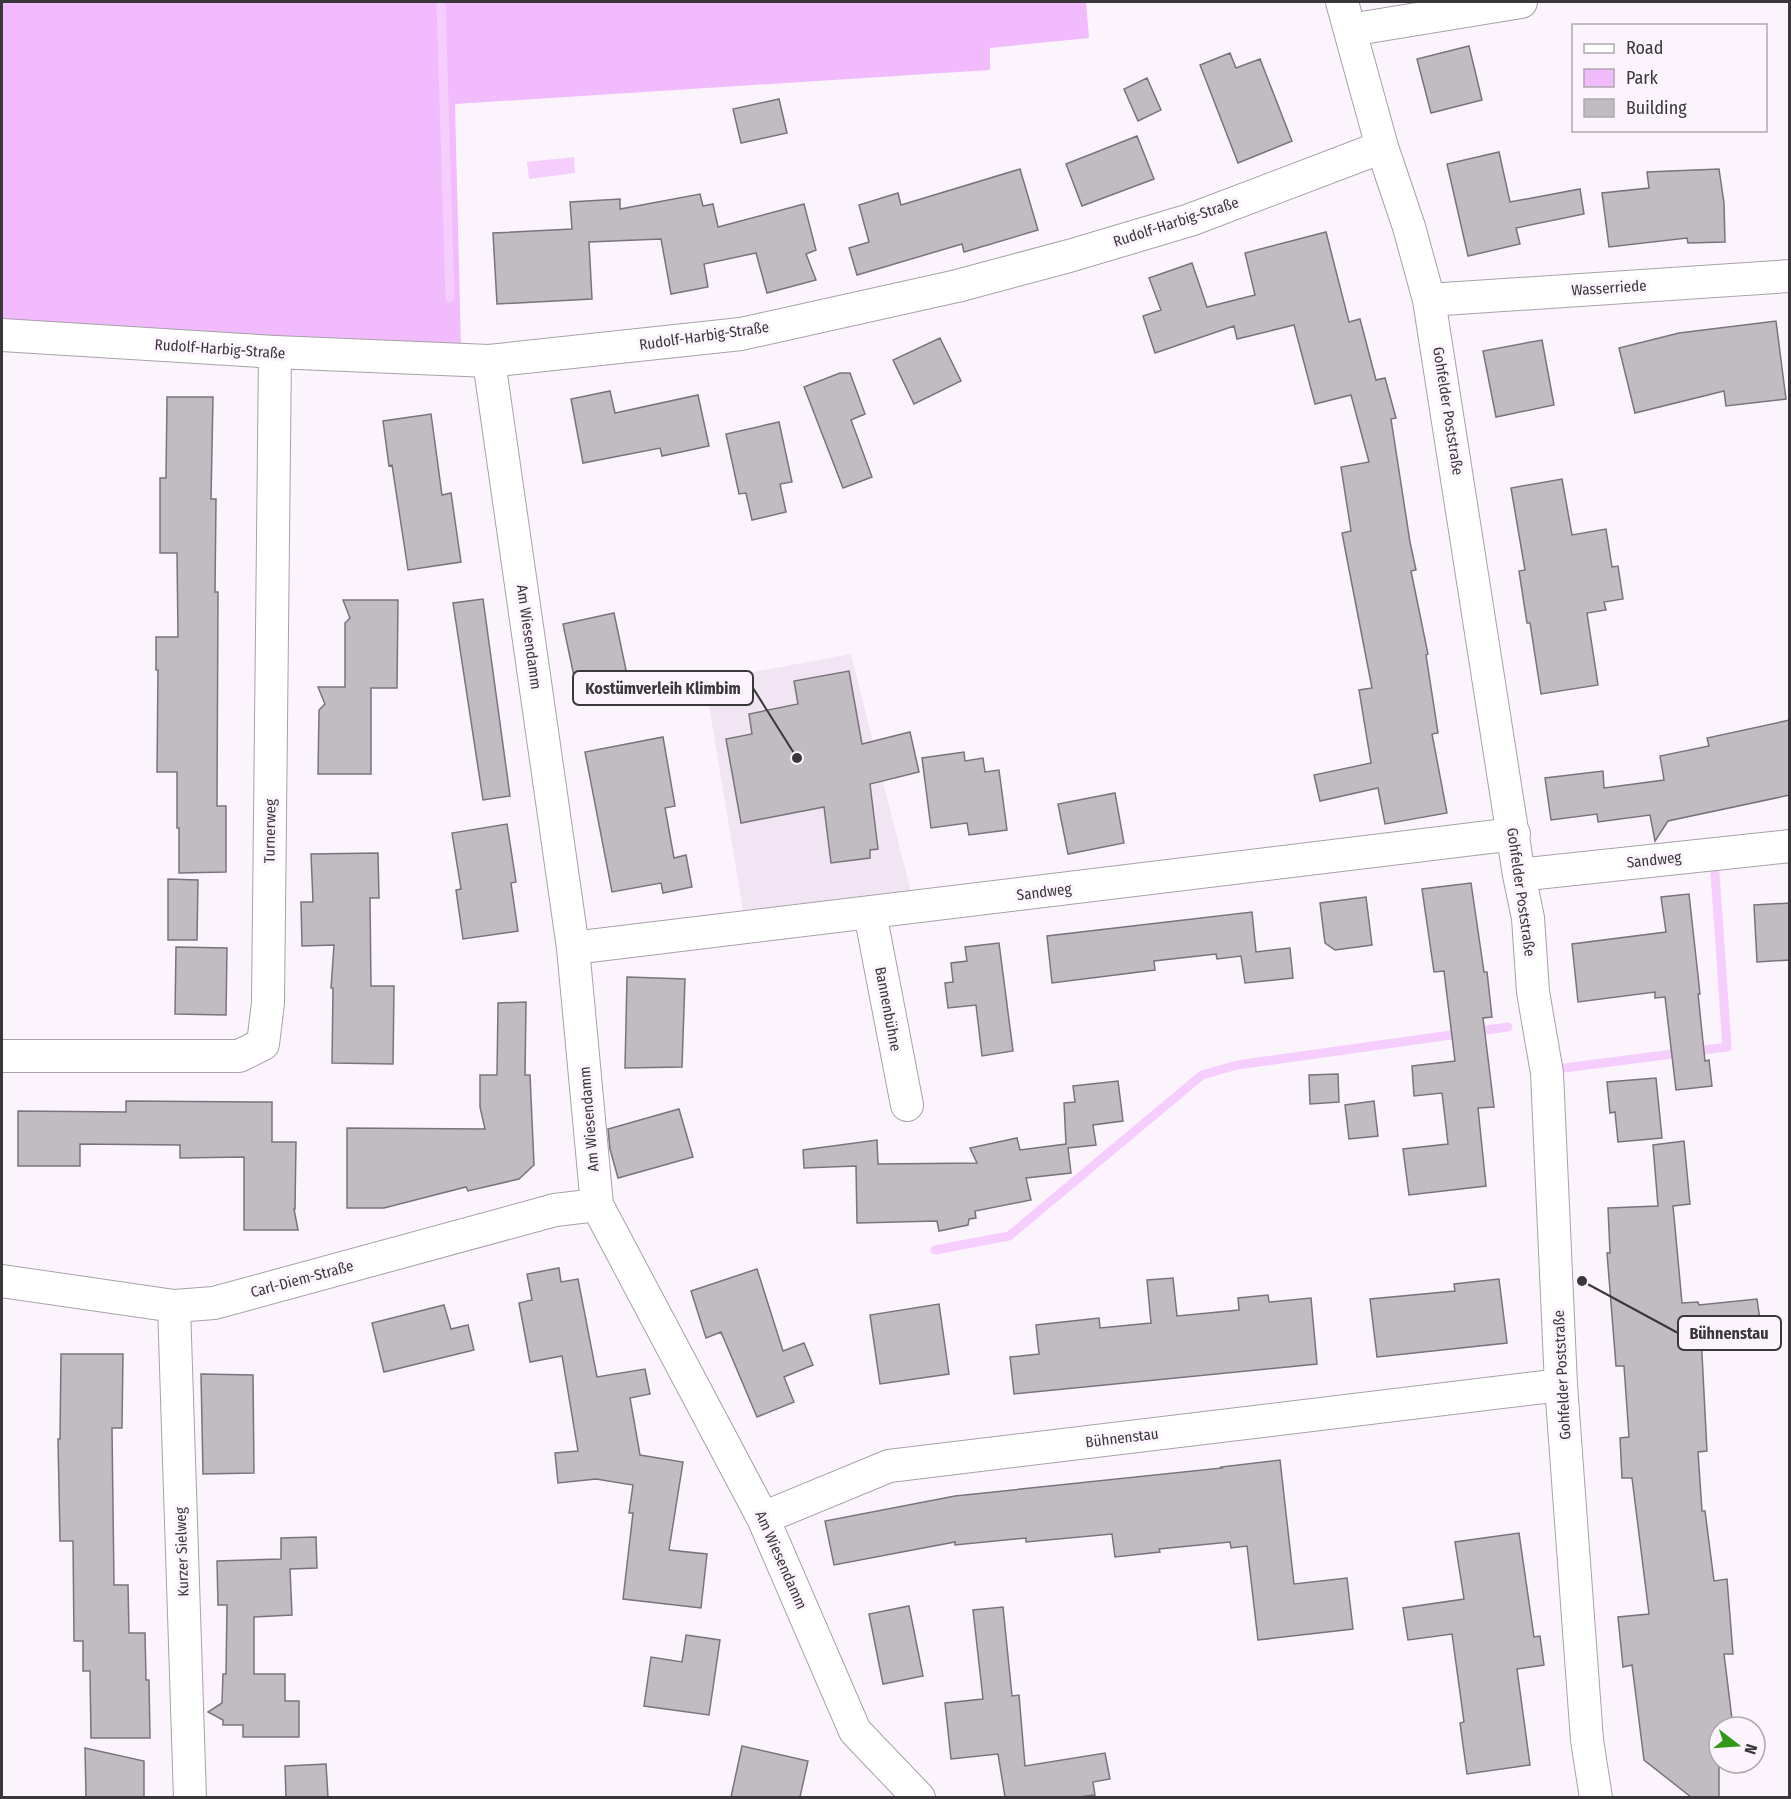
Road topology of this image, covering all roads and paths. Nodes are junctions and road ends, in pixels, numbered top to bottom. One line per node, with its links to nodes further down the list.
1 (1521, 2): 2 (street)
2 (1346, 16): 3 (street, Gohfelder Poststraße)
3 (1382, 147): 5 (street, Gohfelder Poststraße); 8 (street, Rudolf-Harbig-Straße)
4 (1790, 276): 5 (street, Wasserriede)
5 (1429, 300): 9 (street, Gohfelder Poststraße)
6 (2, 335): 7 (street, Rudolf-Harbig-Straße)
7 (275, 352): 8 (street, Rudolf-Harbig-Straße); 14 (street, Turnerweg)
8 (489, 361): 13 (street, Am Wiesendamm)
9 (1514, 834): 11 (street, Gohfelder Poststraße); 12 (street, Sandweg)
10 (1790, 846): 11 (street, Sandweg)
11 (1519, 875): 19 (street, Gohfelder Poststraße)
12 (870, 913): 13 (street, Sandweg); 15 (street, Bannenbühne)
13 (573, 948): 16 (street, Am Wiesendamm)
14 (2, 1056)
15 (907, 1105)
16 (597, 1205): 18 (street, Carl-Diem-Straße); 20 (street, Am Wiesendamm)
17 (2, 1281): 18 (street, Carl-Diem-Straße)
18 (174, 1306): 21 (street, Kurzer Sielweg)
19 (1561, 1385): 20 (street, Bühnenstau); 23 (street, Gohfelder Poststraße)
20 (763, 1518): 22 (street, Am Wiesendamm)
21 (190, 1797)
22 (920, 1797)
23 (1596, 1797)

